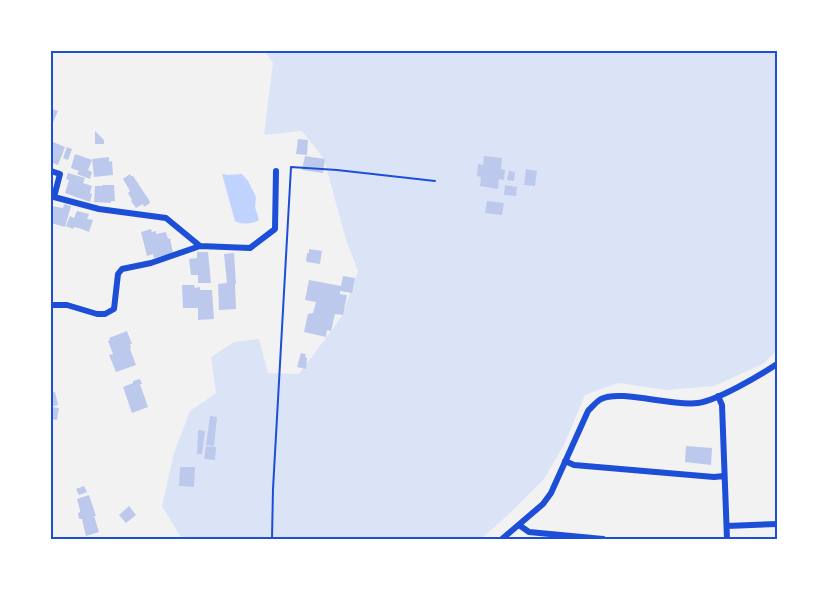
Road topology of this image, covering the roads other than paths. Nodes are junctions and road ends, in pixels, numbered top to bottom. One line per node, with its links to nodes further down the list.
1 (51, 171): 3 (street)
2 (276, 171): 3 (street)
3 (200, 246): 4 (street)
4 (51, 304)
5 (777, 364): 6 (street)
6 (718, 396): 7 (street); 8 (street)
7 (565, 461): 8 (street); 10 (street)
8 (724, 476): 11 (street)
9 (777, 524): 11 (street)
10 (519, 525): 12 (street); 13 (street)
11 (727, 526): 14 (street)
12 (502, 539)
13 (603, 539)
14 (727, 539)

